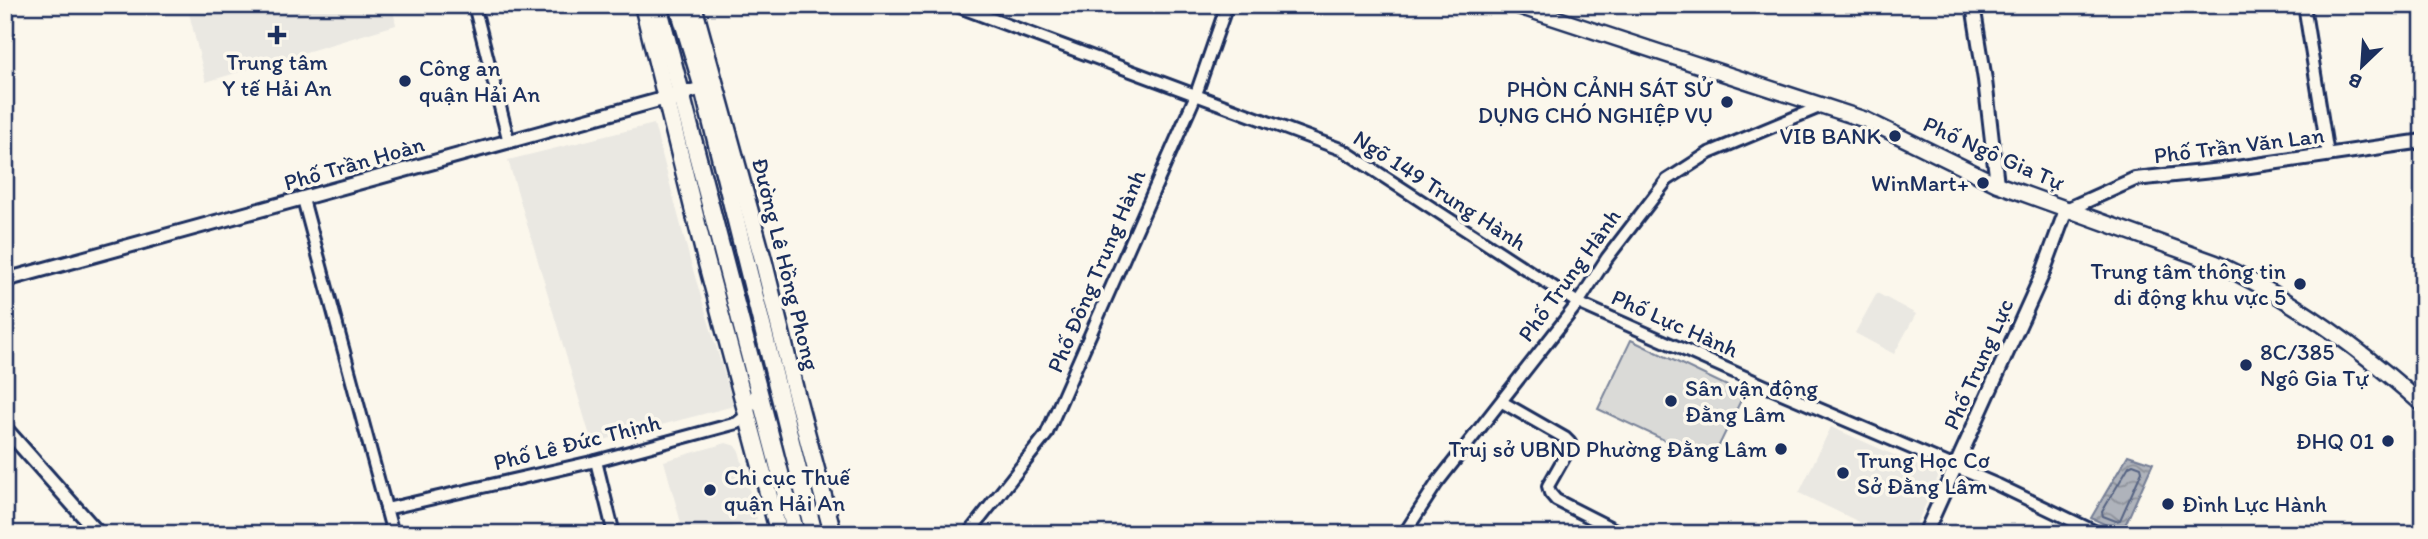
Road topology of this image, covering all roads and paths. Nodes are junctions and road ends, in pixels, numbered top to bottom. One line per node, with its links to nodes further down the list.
1 (474, 5): 16 (street)
2 (643, 5): 12 (main road)
3 (658, 5): 12 (main road)
4 (678, 5): 11 (main road, Đường Lê Hồng Phong)
5 (693, 5): 11 (main road, Đường Lê Hồng Phong)
6 (954, 5): 13 (street, Ngõ 149 Trung Hành)
7 (1227, 5): 13 (street, Phố Đông Trung Hành)
8 (1516, 5): 14 (main road, Phố Ngô Gia Tự)
9 (1973, 5): 18 (street)
10 (2304, 5): 17 (street)
11 (708, 86): 12 (street, Phố Trần Hoàn); 36 (main road, Đường Lê Hồng Phong); 37 (main road, Đường Lê Hồng Phong)
12 (674, 96): 16 (street, Phố Trần Hoàn); 23 (main road); 26 (main road)
13 (1195, 97): 22 (street, Ngõ 149 Trung Hành); 38 (street, Phố Đông Trung Hành)
14 (1822, 106): 18 (main road, Phố Ngô Gia Tự); 22 (street, Phố Trung Hành)
15 (2423, 141): 17 (street, Phố Trần Văn Lan)
16 (509, 142): 19 (street, Phố Trần Hoàn)
17 (2328, 155): 20 (street, Phố Trần Văn Lan)
18 (1997, 184): 20 (main road, Phố Ngô Gia Tự)
19 (303, 199): 21 (street, Phố Trần Hoàn); 30 (street)
20 (2066, 209): 25 (main road, Phố Ngô Gia Tự); 29 (street, Phố Trung Lực)
21 (5, 280)
22 (1578, 303): 24 (street, Phố Trung Hành); 29 (street, Phố Lực Hành)
23 (757, 388): 26 (street); 35 (main road)
24 (1502, 402): 39 (street, Phố Trung Hành); 40 (street)
25 (2423, 405)
26 (747, 415): 28 (street, Phố Lê Đức Thịnh); 34 (main road)
27 (5, 428): 31 (street)
28 (596, 461): 30 (street, Phố Lê Đức Thịnh); 33 (street)
29 (1955, 466): 41 (street, Phố Trung Lực); 42 (street, Phố Lực Hành)
30 (386, 509): 32 (street)
31 (99, 534)
32 (393, 534)
33 (614, 534)
34 (779, 534)
35 (796, 534)
36 (814, 534)
37 (833, 534)
38 (968, 534)
39 (1404, 534)
40 (1623, 534)
41 (1925, 534)
42 (2100, 534)

